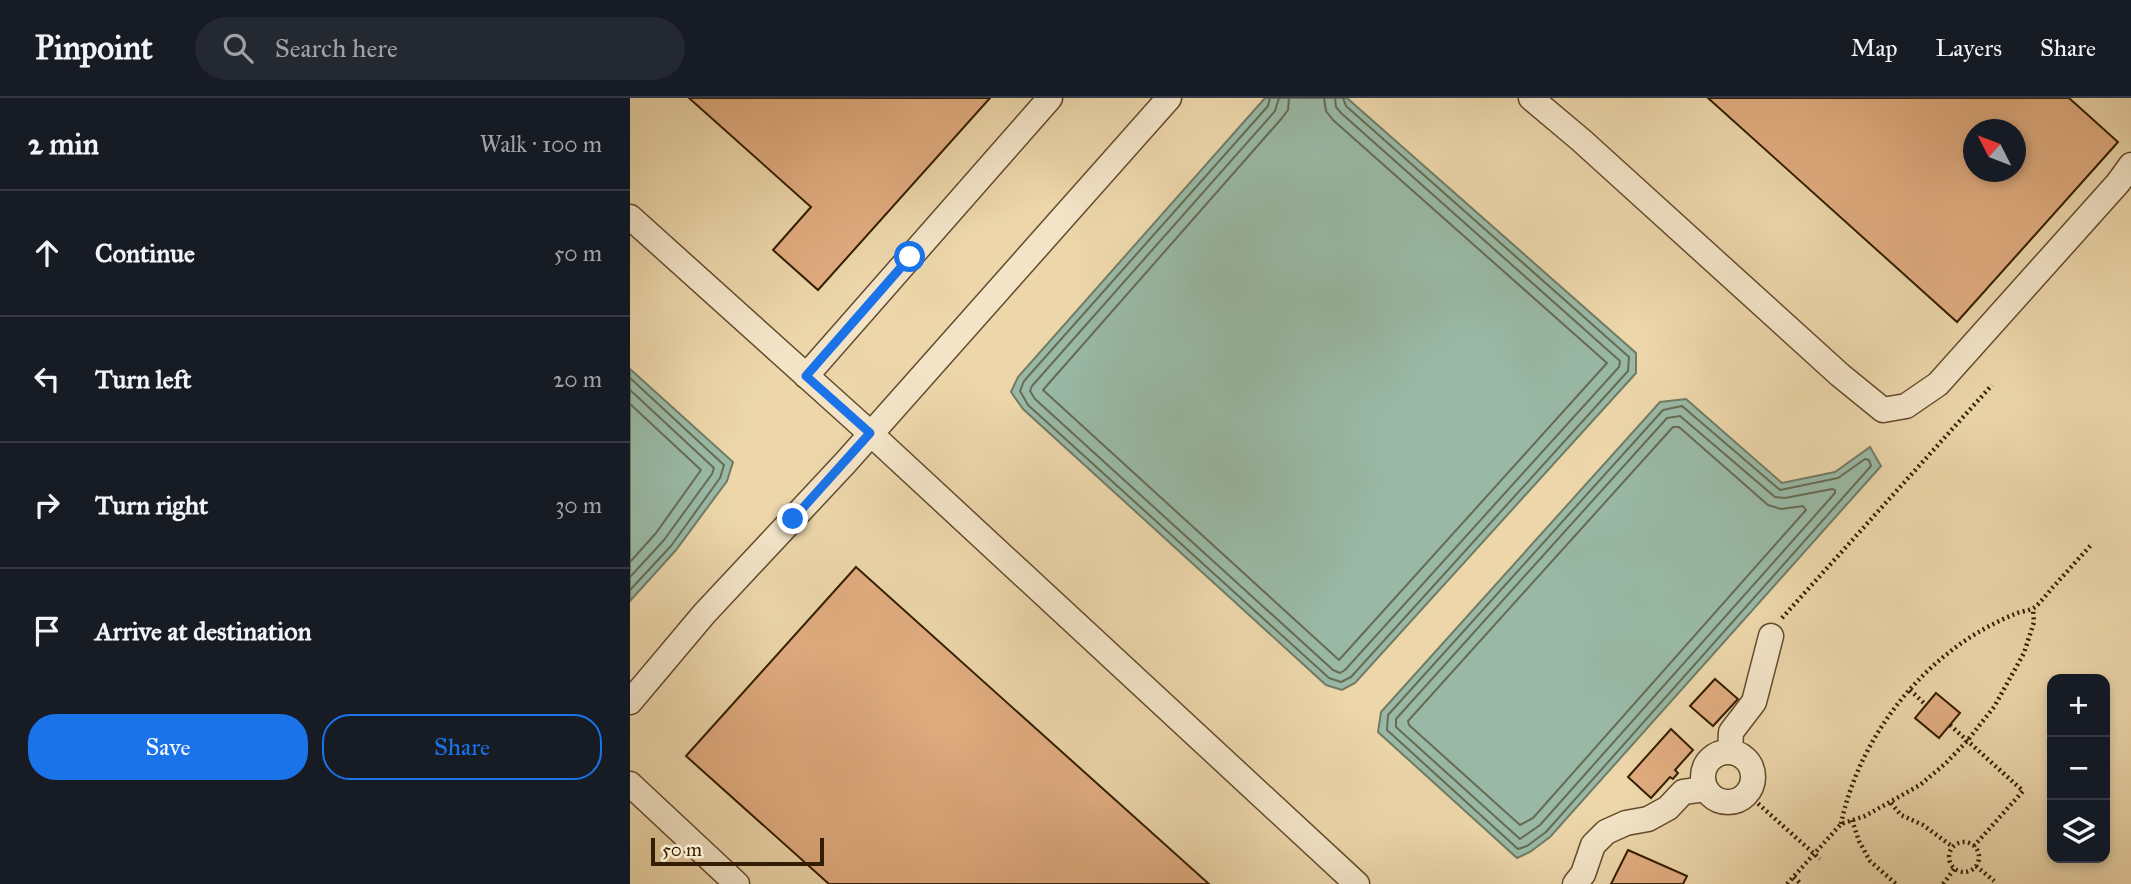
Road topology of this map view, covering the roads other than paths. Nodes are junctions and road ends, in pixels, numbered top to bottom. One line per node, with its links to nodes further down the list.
1 (1050, 98): 6 (lane)
2 (1169, 98): 7 (lane)
3 (1531, 98): 4 (lane)
4 (2131, 165)
5 (630, 217): 6 (lane)
6 (806, 376): 7 (lane)
7 (870, 433): 9 (lane); 14 (lane)
8 (1771, 636): 10 (lane)
9 (630, 702)
10 (1730, 752): 12 (lane); 12 (lane)
11 (630, 785): 13 (lane)
12 (1705, 789): 15 (lane)
13 (737, 884)
14 (1357, 884)
15 (1575, 884)

